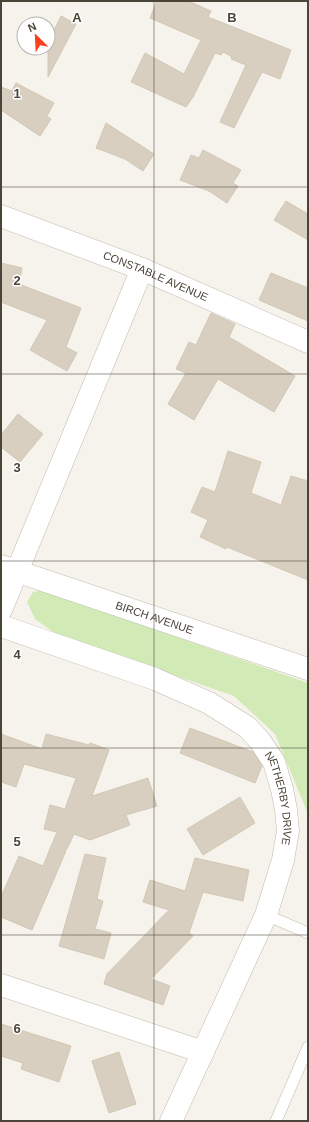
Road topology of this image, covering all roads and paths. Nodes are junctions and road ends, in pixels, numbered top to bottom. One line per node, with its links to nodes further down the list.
1 (1, 216): 2 (street, CONSTABLE AVENUE)
2 (142, 269): 3 (street, CONSTABLE AVENUE); 4 (street)
3 (308, 342)
4 (10, 568): 5 (street); 7 (street, BIRCH AVENUE)
5 (1, 610)
6 (1, 626): 8 (street, NETHERBY DRIVE)
7 (308, 669)
8 (266, 915): 9 (lane); 12 (street, NETHERBY DRIVE)
9 (308, 933)
10 (1, 985): 12 (street)
11 (308, 1047): 14 (lane)
12 (204, 1052): 13 (street, NETHERBY DRIVE)
13 (172, 1121)
14 (276, 1121)

